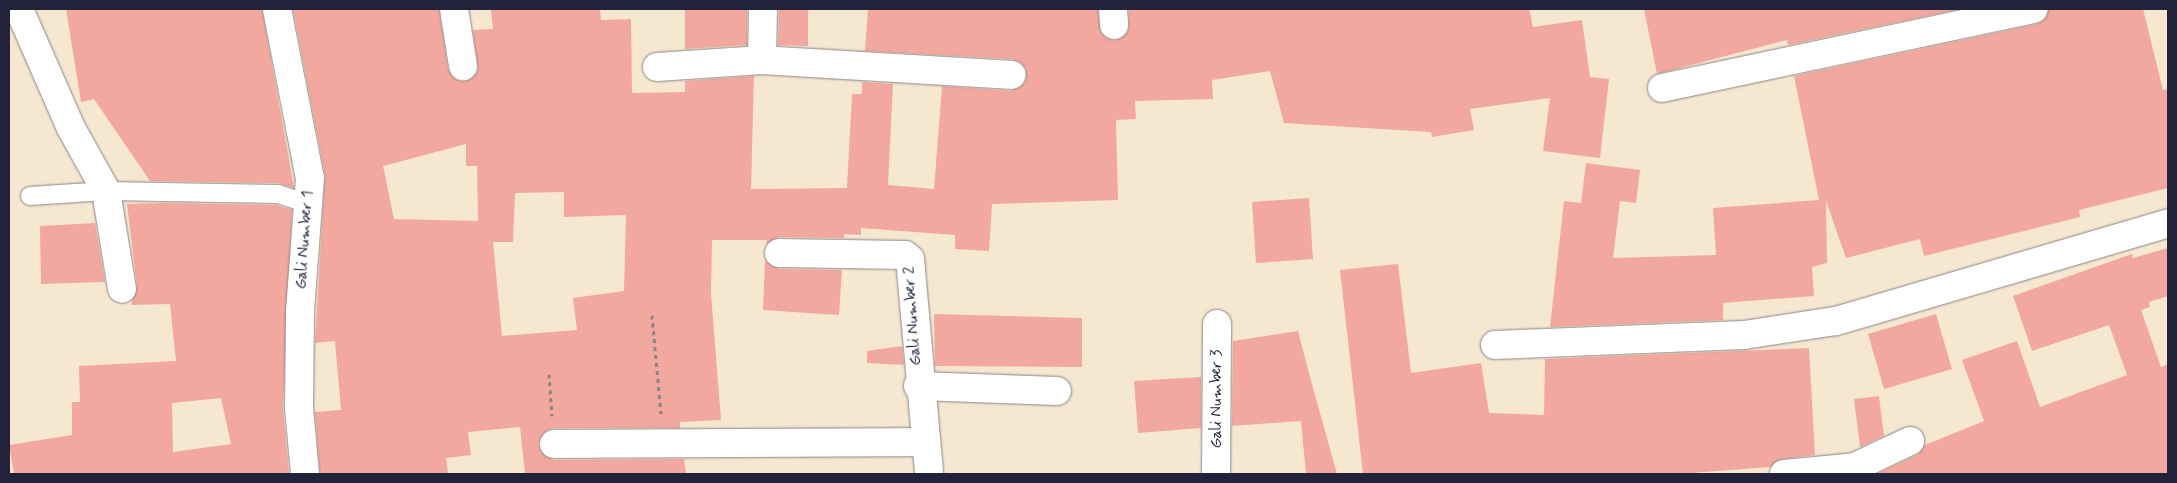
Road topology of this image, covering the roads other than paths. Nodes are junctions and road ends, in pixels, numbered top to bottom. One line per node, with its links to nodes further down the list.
1 (19, 9): 11 (street)
2 (277, 9): 13 (street, Gali Number 1)
3 (454, 9): 7 (street)
4 (763, 9): 6 (street)
5 (2034, 9): 10 (street)
6 (762, 60): 8 (street); 9 (street)
7 (463, 66)
8 (657, 67)
9 (1012, 75)
10 (1662, 88)
11 (106, 191): 12 (lane); 13 (lane); 16 (street)
12 (30, 196)
13 (309, 204): 24 (street, Gali Number 1)
14 (2168, 223): 18 (street)
15 (779, 253): 19 (street, Gali Number 2)
16 (122, 289)
17 (1217, 324): 26 (street, Gali Number 3)
18 (1495, 346)
19 (918, 386): 20 (street); 22 (street, Gali Number 2)
20 (1057, 391)
21 (1910, 441): 27 (street)
22 (925, 442): 23 (street); 25 (street, Gali Number 2)
23 (554, 444)
24 (304, 474)
25 (929, 474)
26 (1216, 474)
27 (1784, 474)

